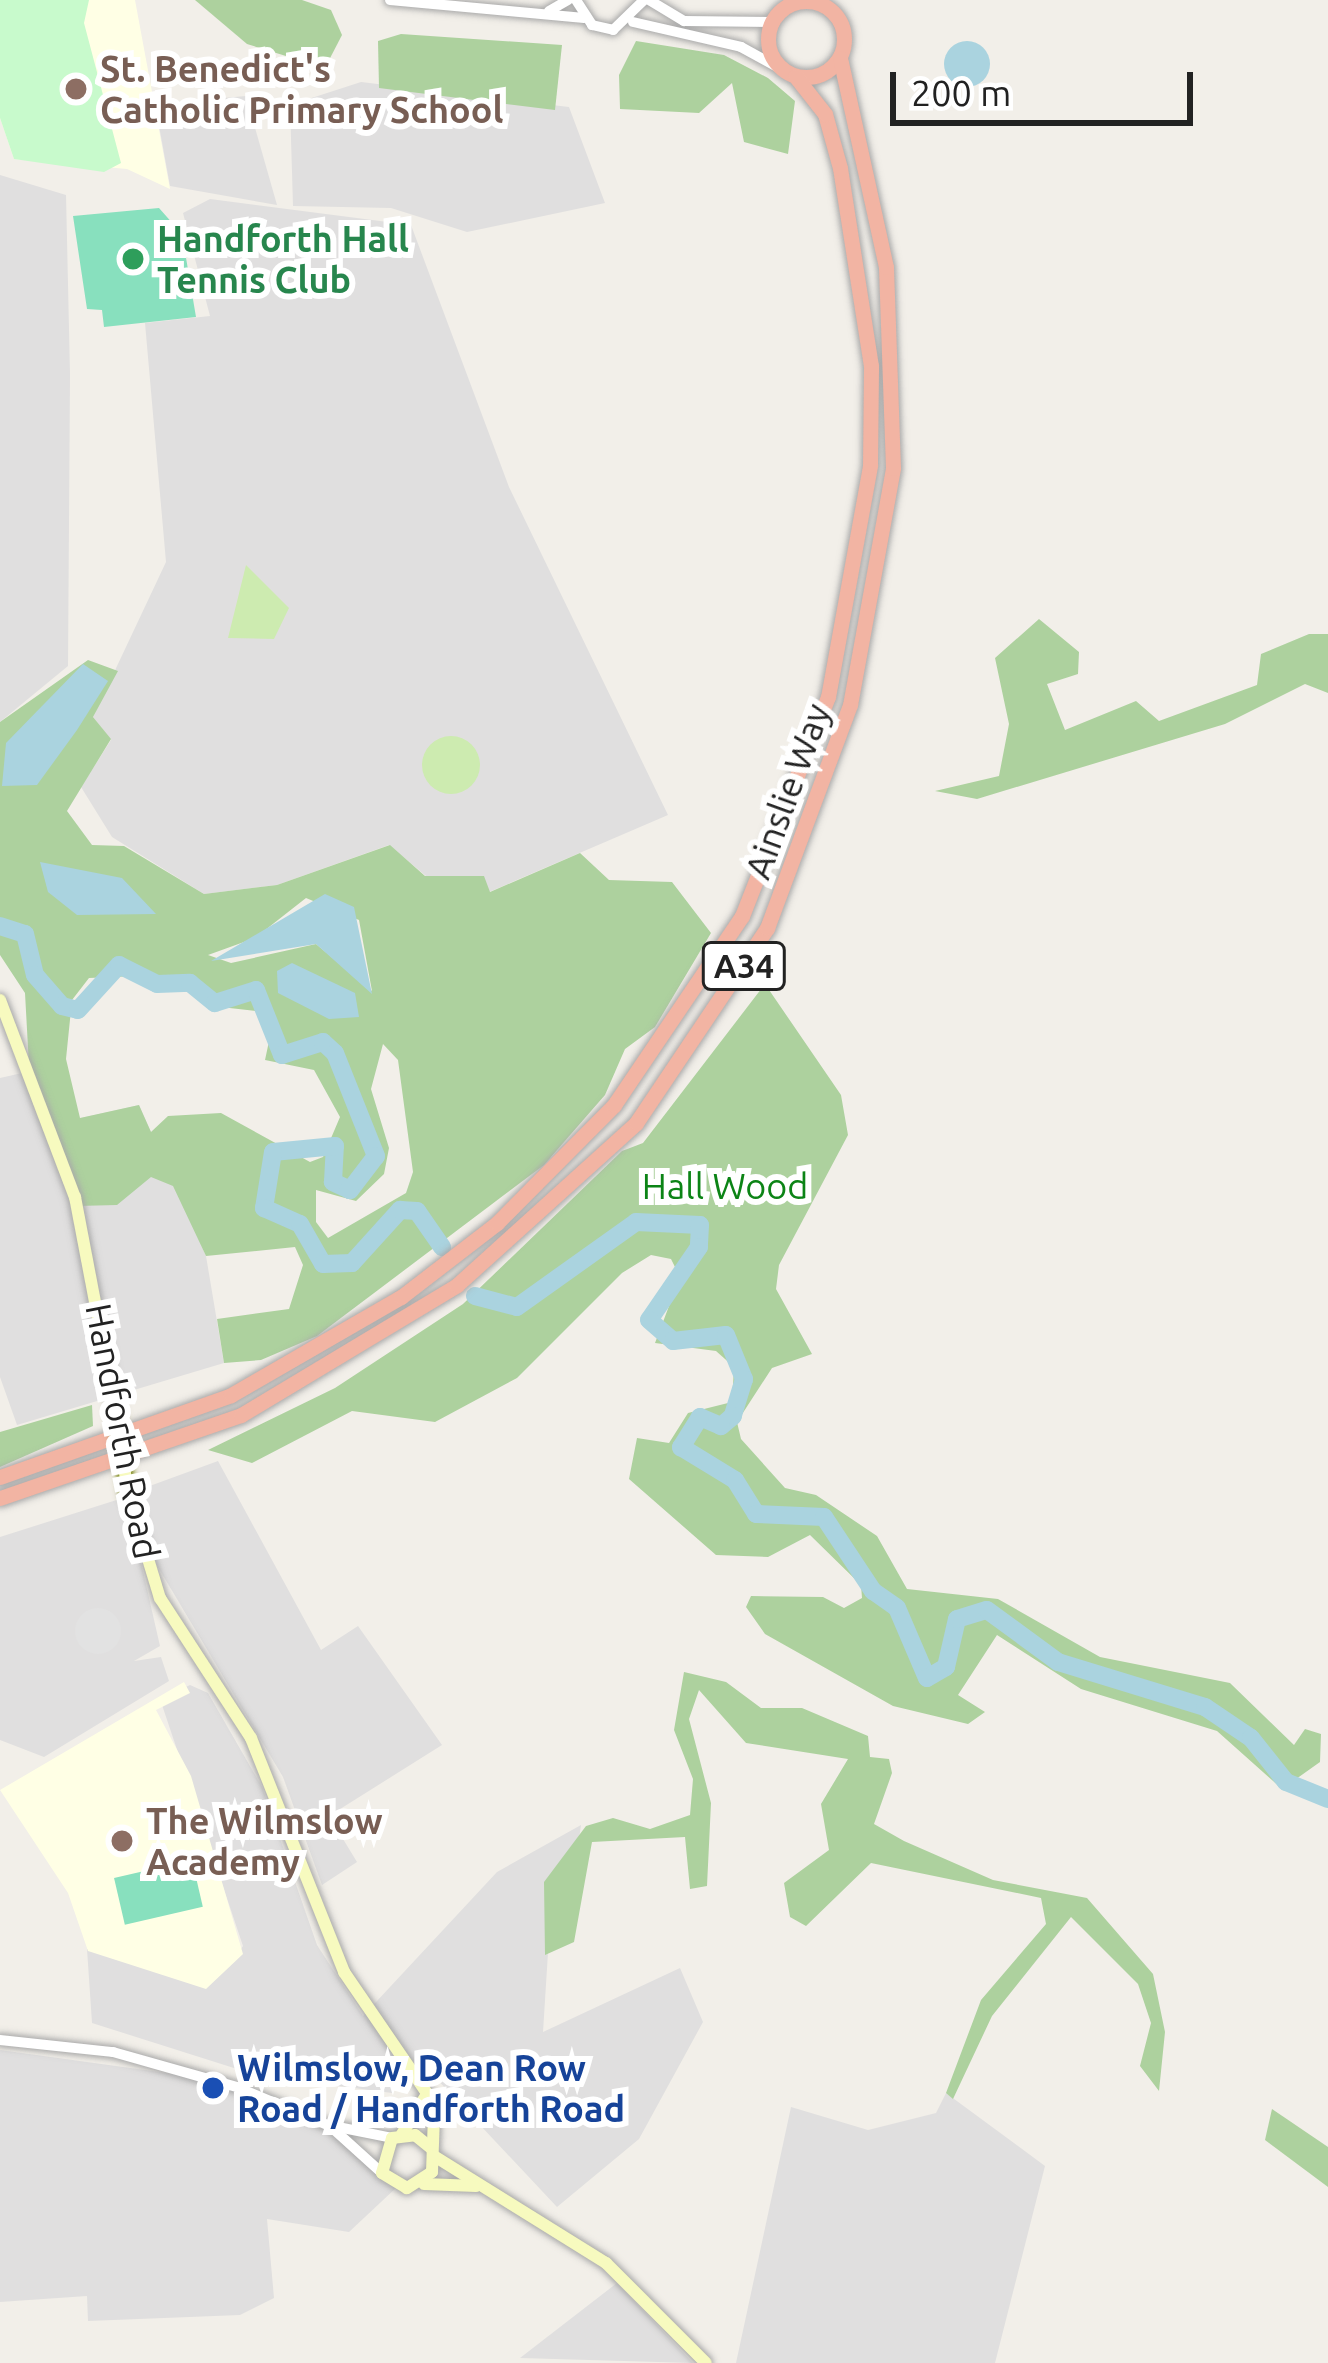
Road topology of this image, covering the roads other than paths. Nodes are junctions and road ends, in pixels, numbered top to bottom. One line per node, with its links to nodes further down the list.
1 (390, 0): 6 (street)
2 (572, 0): 6 (street); 7 (street)
3 (647, 0): 5 (street); 8 (street)
4 (825, 3): 5 (highway, A34); 9 (highway, A34)
5 (775, 12): 10 (highway, A34)
6 (546, 13): 7 (street)
7 (584, 18): 8 (street)
8 (633, 22): 10 (street)
9 (840, 58): 10 (highway); 13 (highway, Ainslie Way / A34)
10 (789, 73): 12 (highway, Ainslie Way / A34)
11 (0, 1000): 15 (main road, Handforth Road, bridge)
12 (0, 1477)
13 (0, 1498)
14 (0, 2039): 16 (street)
15 (428, 2093): 17 (main road); 18 (main road)
16 (330, 2126): 17 (street); 19 (street)
17 (397, 2136): 18 (main road); 19 (main road)
18 (433, 2152): 20 (main road); 21 (main road)
19 (382, 2173): 20 (main road)
20 (422, 2184): 21 (main road)
21 (477, 2186): 22 (main road)
22 (706, 2363)

